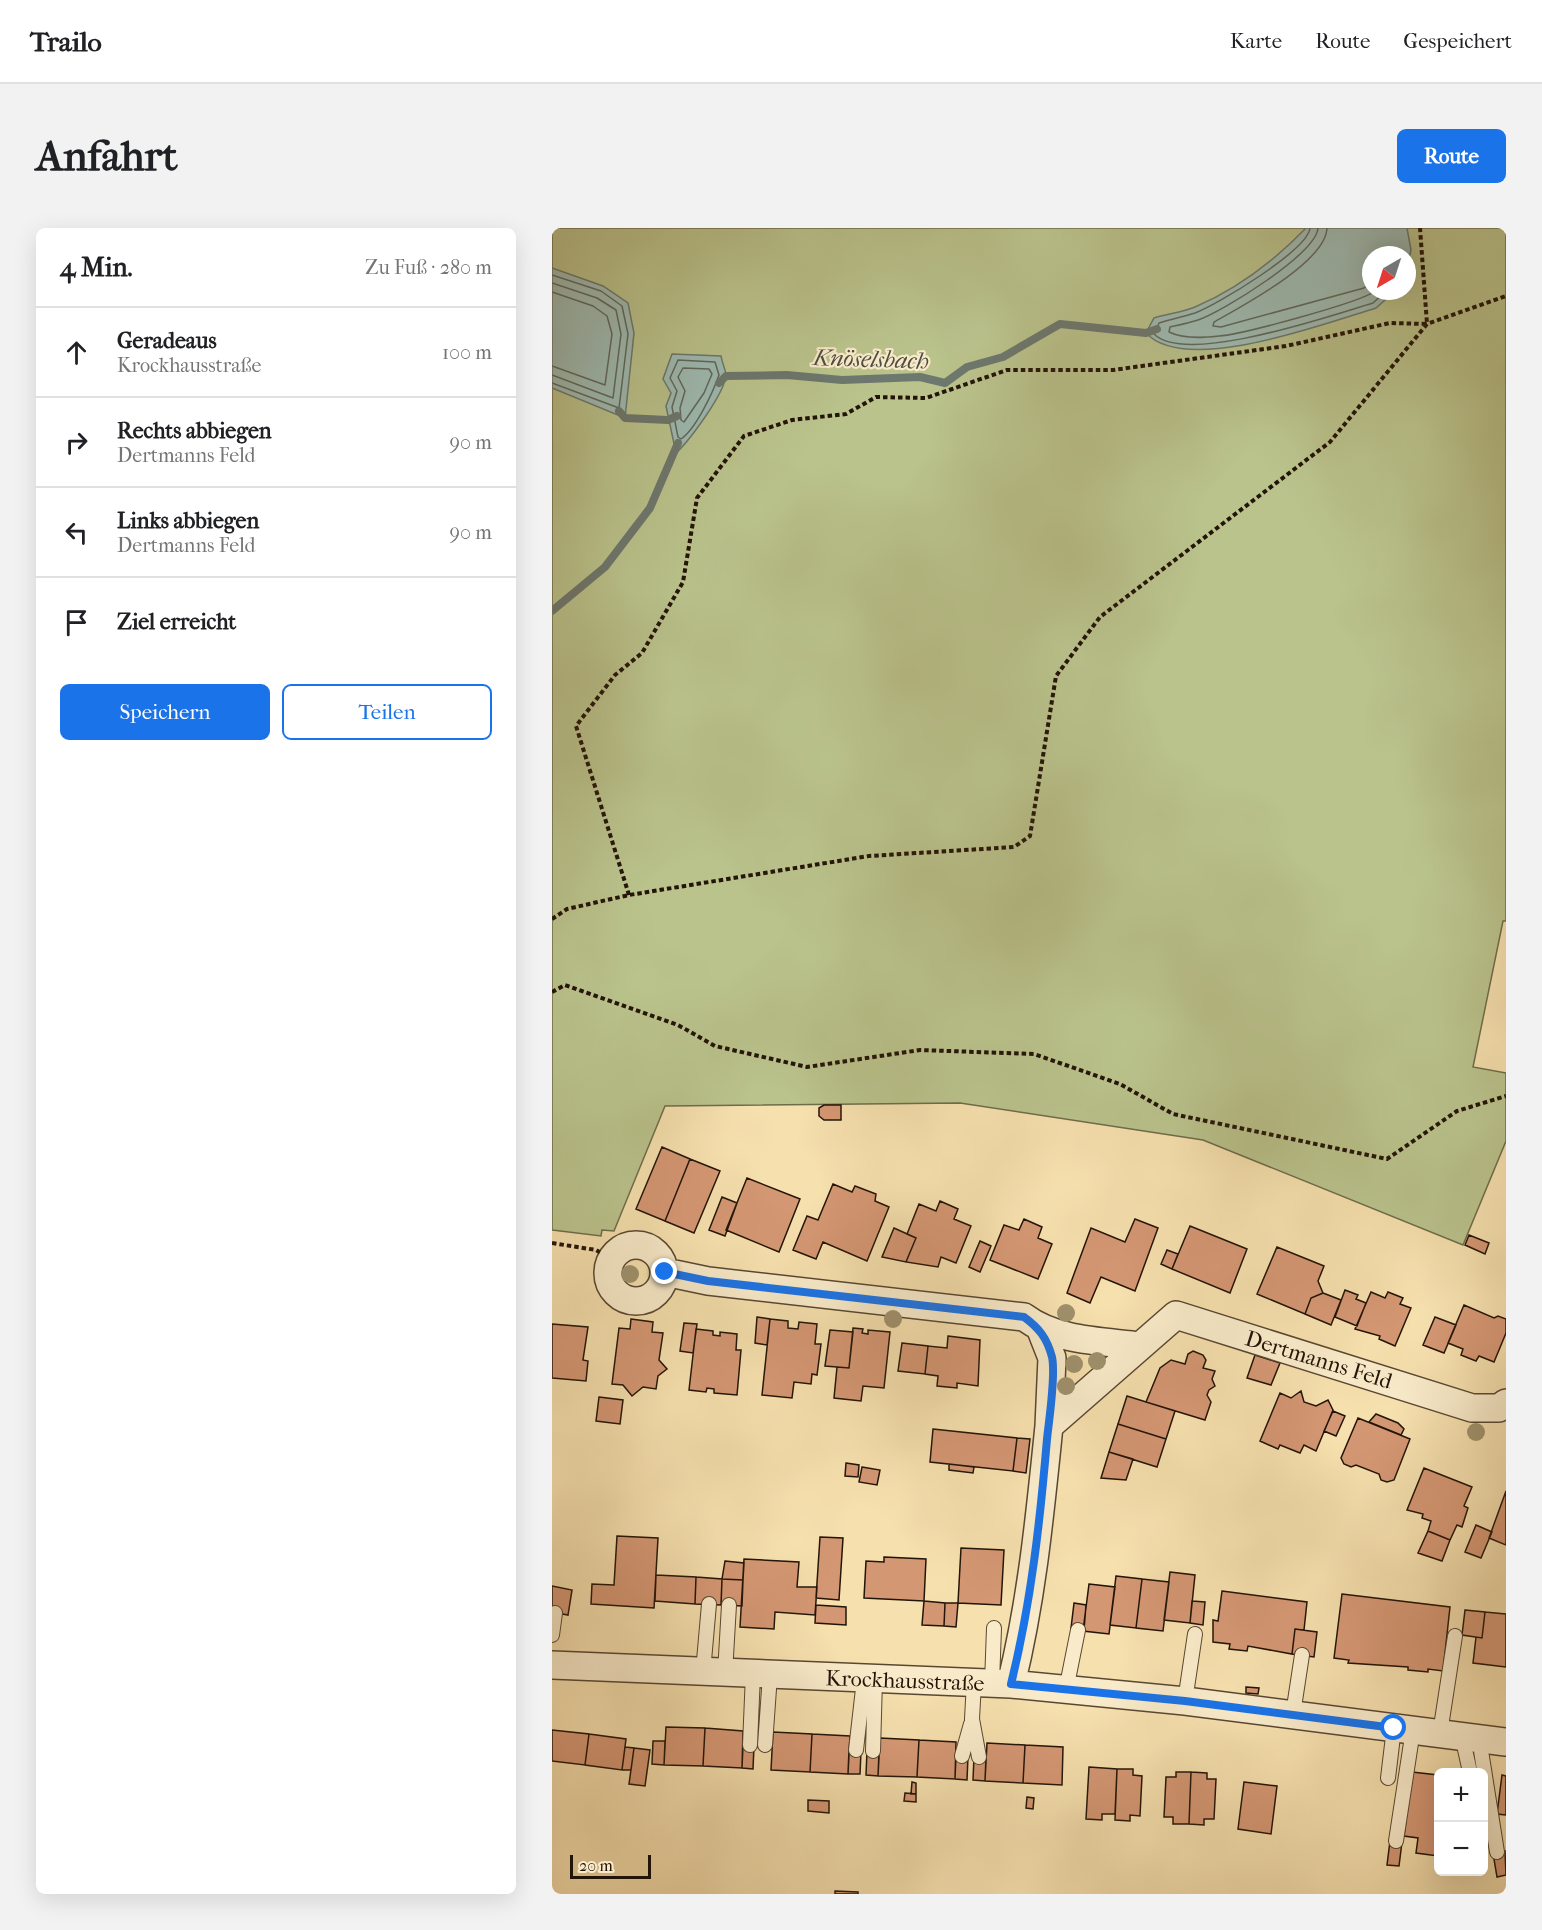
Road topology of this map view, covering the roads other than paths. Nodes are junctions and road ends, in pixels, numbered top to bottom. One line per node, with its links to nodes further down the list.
1 (665, 1272): 1 (street); 2 (street)
2 (1041, 1330): 3 (street); 5 (street)
3 (1140, 1346): 4 (street, Dertmanns Feld); 5 (street, Dertmanns Feld)
4 (1506, 1403)
5 (1048, 1426): 19 (street)
6 (709, 1604): 16 (lane)
7 (729, 1605): 16 (lane)
8 (555, 1613): 12 (lane)
9 (994, 1628): 19 (lane)
10 (1078, 1630): 20 (lane)
11 (1194, 1634): 21 (lane)
12 (552, 1635)
13 (1455, 1636): 25 (lane)
14 (1302, 1655): 22 (lane)
15 (552, 1665): 16 (street, Krockhausstraße)
16 (714, 1672): 17 (street, Krockhausstraße)
17 (762, 1674): 18 (street, Krockhausstraße); 27 (lane); 28 (lane)
18 (869, 1679): 19 (street, Krockhausstraße); 29 (lane); 30 (lane)
19 (993, 1683): 20 (street, Krockhausstraße); 23 (lane)
20 (1066, 1690): 21 (street, Krockhausstraße)
21 (1185, 1701): 22 (street, Krockhausstraße)
22 (1293, 1714): 24 (street, Krockhausstraße)
23 (972, 1719): 31 (lane); 32 (lane)
24 (1403, 1729): 25 (street, Krockhausstraße); 34 (lane); 35 (lane)
25 (1460, 1736): 26 (street, Krockhausstraße); 33 (lane); 36 (lane)
26 (1506, 1742)
27 (750, 1745)
28 (765, 1745)
29 (856, 1750)
30 (873, 1751)
31 (962, 1756)
32 (979, 1757)
33 (1469, 1768)
34 (1388, 1778)
35 (1396, 1841)
36 (1497, 1852)

